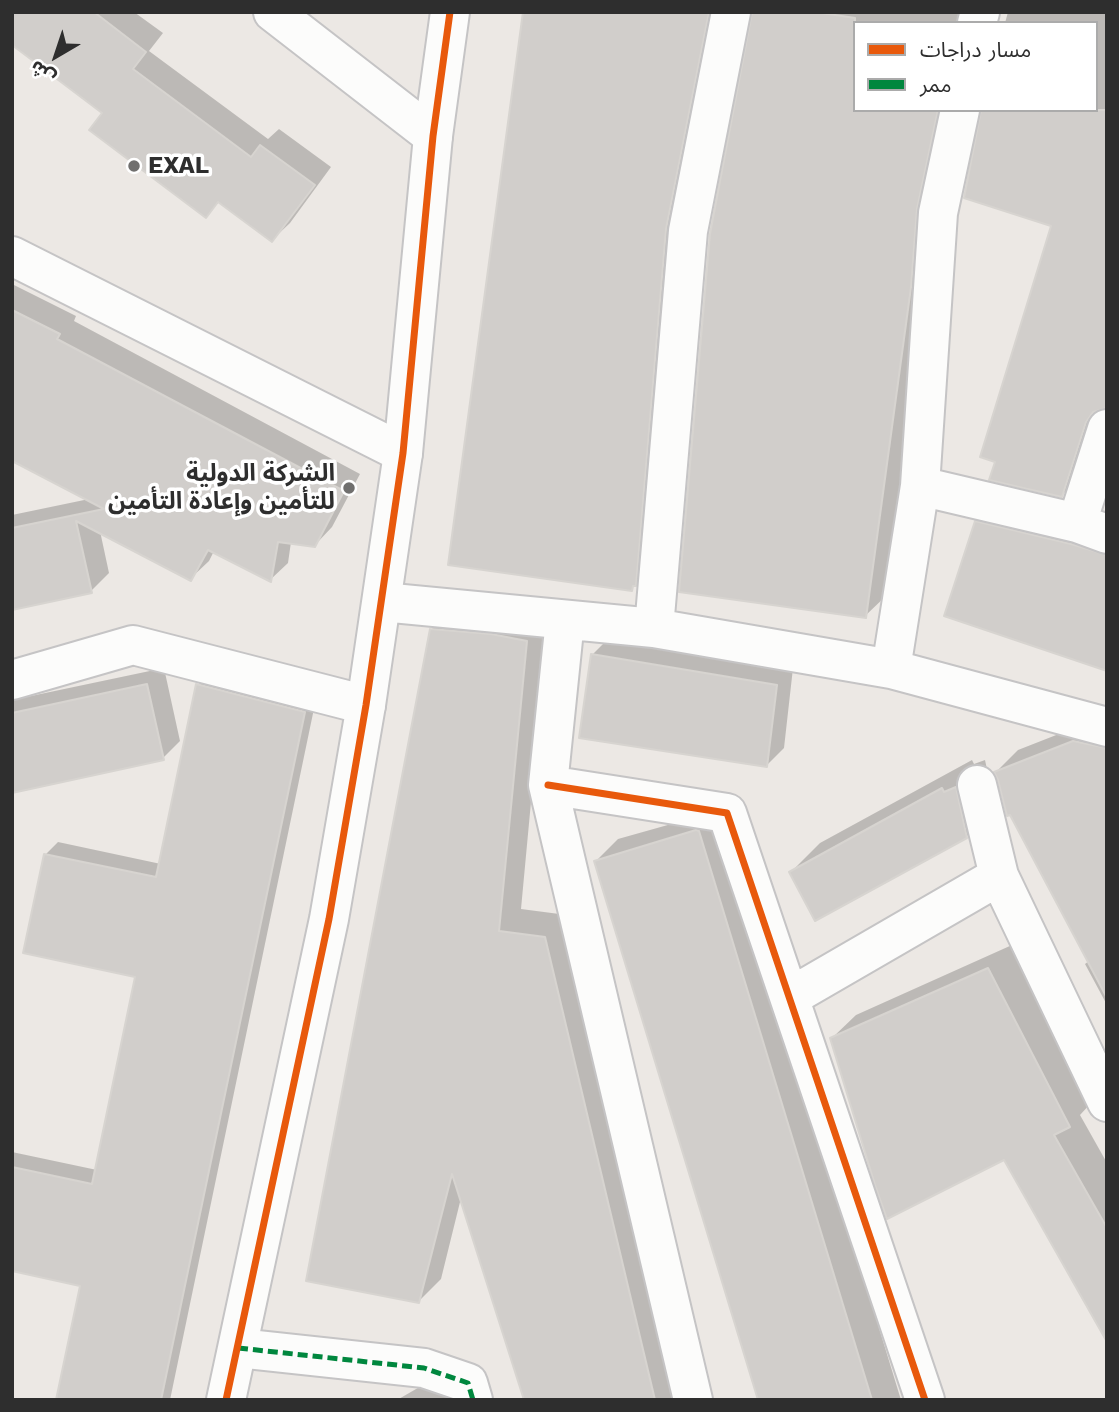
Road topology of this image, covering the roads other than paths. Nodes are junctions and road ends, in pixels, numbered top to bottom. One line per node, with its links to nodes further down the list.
1 (273, 12): 5 (street)
2 (450, 12): 5 (street)
3 (731, 12): 13 (street)
4 (960, 112): 9 (street)
5 (433, 136): 8 (street)
6 (15, 263): 8 (street)
7 (1107, 429): 10 (street)
8 (403, 453): 11 (street)
9 (920, 486): 10 (street); 14 (street)
10 (1092, 528)
11 (382, 603): 12 (street); 16 (street)
12 (565, 620): 13 (street); 18 (street)
13 (654, 628): 14 (street)
14 (891, 669): 17 (street)
15 (12, 680): 16 (street)
16 (366, 705): 23 (street)
17 (1107, 727)
18 (548, 785): 21 (street); 26 (street)
19 (977, 785): 20 (street)
20 (999, 876): 21 (street); 22 (street)
21 (790, 998): 27 (street)
22 (1107, 1102)
23 (238, 1348): 24 (street); 25 (street)
24 (226, 1400)
25 (473, 1400)
26 (693, 1400)
27 (925, 1400)

